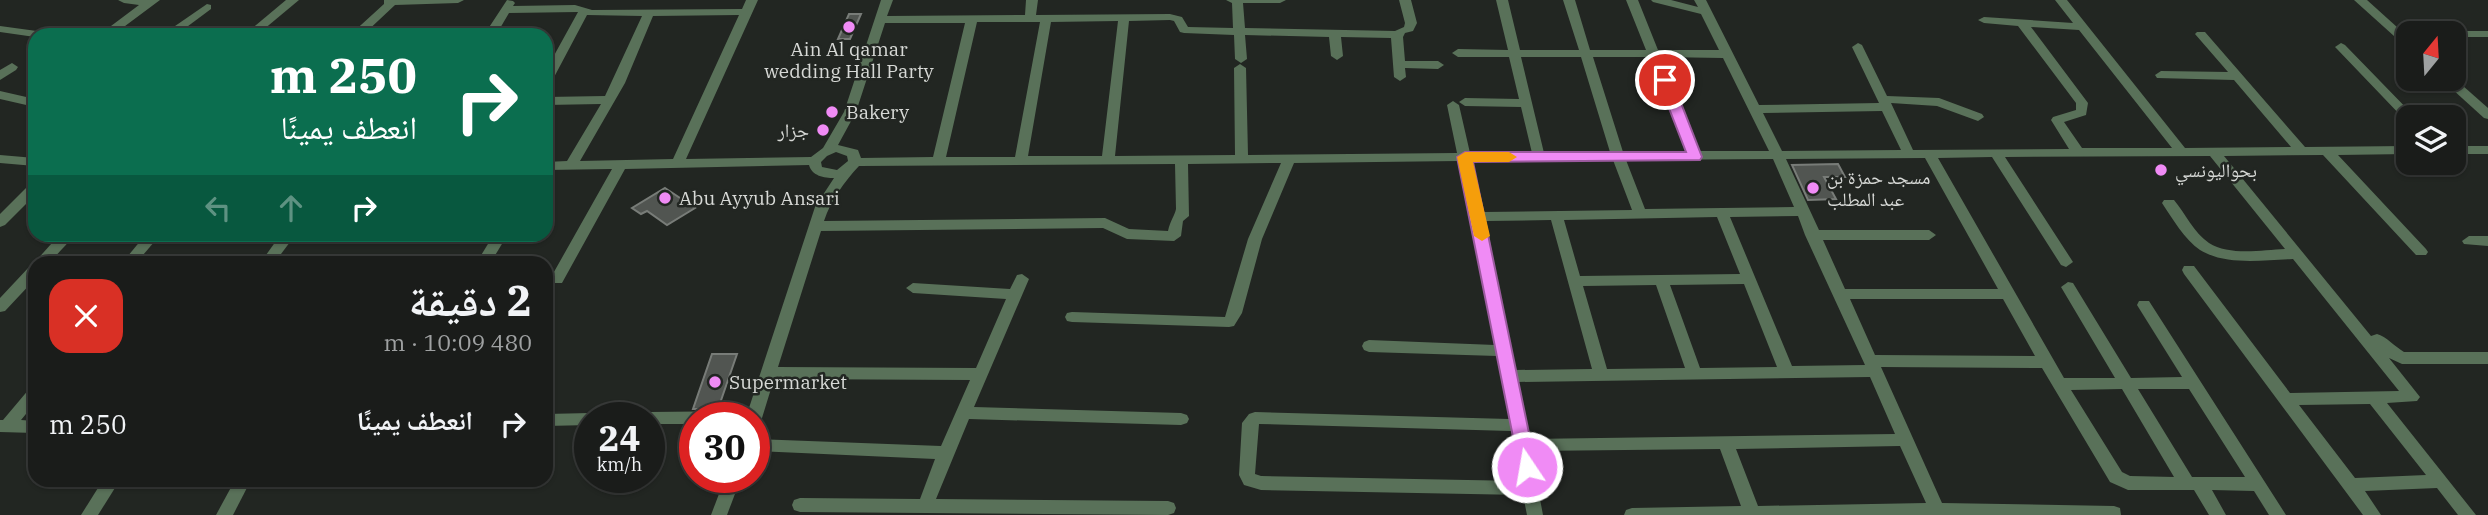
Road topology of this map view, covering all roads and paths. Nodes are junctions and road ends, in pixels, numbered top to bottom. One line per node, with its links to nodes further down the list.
1 (124, 0): 17 (street)
2 (293, 0): 35 (street)
3 (458, 0): 16 (street)
4 (687, 0): 24 (street)
5 (887, 0): 29 (street)
6 (1032, 0): 27 (street)
7 (1235, 0): 8 (street); 40 (street)
8 (1280, 0)
9 (1405, 0): 46 (street)
10 (1502, 0): 51 (street)
11 (1569, 0): 52 (street)
12 (1632, 0): 53 (street)
13 (1657, 0): 20 (street)
14 (2061, 0): 32 (street)
15 (2360, 0): 38 (street)
16 (391, 1): 36 (street)
17 (152, 2): 33 (street)
18 (508, 5): 22 (street); 37 (street)
19 (750, 6): 24 (street); 101 (street)
20 (1703, 6): 50 (street)
21 (207, 7): 34 (street)
22 (584, 11): 23 (street); 58 (street)
23 (649, 12): 24 (street); 65 (street)
24 (680, 13)
25 (1124, 18): 28 (street); 40 (street); 98 (street)
26 (972, 19): 27 (street); 29 (street); 100 (street)
27 (1030, 19): 28 (street)
28 (1046, 19): 97 (street)
29 (880, 20): 72 (street)
30 (1984, 20): 31 (street)
31 (2021, 22): 32 (street); 83 (street)
32 (2082, 27): 79 (street)
33 (115, 28)
34 (178, 28)
35 (259, 28)
36 (363, 28)
37 (494, 28)
38 (2396, 28)
39 (0, 29): 41 (street)
40 (1240, 32): 42 (street); 95 (street)
41 (28, 33)
42 (1335, 34): 46 (street); 54 (street)
43 (2201, 34): 61 (street)
44 (2466, 34): 45 (street)
45 (2488, 34)
46 (1398, 35): 55 (street)
47 (1858, 47): 69 (street)
48 (2341, 47): 70 (street)
49 (1458, 54): 51 (street)
50 (1728, 54): 53 (street); 71 (street)
51 (1516, 55): 52 (street); 68 (street)
52 (1585, 55): 53 (street); 90 (street)
53 (1655, 55): 91 (street)
54 (1337, 56)
55 (1399, 64): 56 (street); 62 (street)
56 (1438, 65)
57 (12, 67): 60 (street)
58 (553, 68)
59 (2161, 75): 61 (street)
60 (0, 76)
61 (2238, 76): 81 (street)
62 (1400, 77)
63 (2461, 91): 73 (street)
64 (0, 95): 66 (street)
65 (609, 100): 67 (street); 104 (street)
66 (28, 101)
67 (553, 101)
68 (1527, 103): 88 (street); 89 (street)
69 (1883, 103): 71 (street); 74 (street); 85 (street)
70 (2397, 105)
71 (1755, 109): 87 (street)
72 (850, 112): 77 (street); 99 (street)
73 (2488, 116)
74 (1978, 117)
75 (2466, 148): 76 (street)
76 (2488, 149)
77 (828, 150): 99 (street); 105 (street)
78 (2396, 150): 82 (street)
79 (2181, 151): 80 (street); 83 (street)
80 (2218, 151): 81 (street); 123 (street); 144 (street)
81 (2302, 151): 82 (street)
82 (2327, 151): 122 (street)
83 (2078, 152): 84 (street)
84 (1996, 153): 86 (street); 126 (street)
85 (1909, 154): 86 (street); 87 (street)
86 (1929, 154): 137 (street)
87 (1778, 155): 91 (street); 109 (street)
88 (1465, 157): 89 (street); 96 (street); 113 (street)
89 (1539, 157): 90 (street)
90 (1618, 157): 91 (street); 111 (street)
91 (1695, 157)
92 (0, 159): 93 (street)
93 (28, 159)
94 (1181, 159): 95 (street); 98 (street); 115 (street)
95 (1242, 159): 96 (street)
96 (1290, 159): 141 (street)
97 (1021, 160): 98 (street); 100 (street)
98 (1108, 160)
99 (850, 161): 100 (street); 105 (street); 108 (street)
100 (939, 161)
101 (677, 164): 102 (street); 105 (street)
102 (621, 165): 104 (street); 129 (street)
103 (553, 166): 104 (street)
104 (571, 166)
105 (818, 167): 108 (street)
106 (28, 194): 114 (street)
107 (2169, 204): 123 (street)
108 (822, 207): 115 (street)
109 (1802, 211): 110 (street); 116 (street)
110 (1722, 213): 111 (street); 131 (street)
111 (1640, 214): 112 (street)
112 (1556, 215): 113 (street); 133 (street)
113 (1478, 216): 143 (street)
114 (0, 222)
115 (816, 226): 148 (street)
116 (1812, 235): 117 (street); 136 (street)
117 (1929, 235)
118 (2469, 241): 119 (street)
119 (2488, 241)
120 (62, 242): 124 (street)
121 (147, 242): 125 (street)
122 (2421, 252)
123 (2296, 254): 157 (street)
124 (49, 256)
125 (135, 256)
126 (2066, 262)
127 (2189, 270): 156 (street)
128 (28, 277): 140 (street)
129 (557, 279)
130 (1022, 279): 138 (street)
131 (1749, 279): 132 (street); 147 (street)
132 (1661, 280): 133 (street); 149 (street)
133 (1575, 281): 151 (street)
134 (913, 288): 138 (street)
135 (2068, 288): 153 (street)
136 (1840, 294): 137 (street); 146 (street)
137 (2007, 294): 145 (street)
138 (1016, 295): 150 (street)
139 (2144, 306): 154 (street)
140 (0, 307)
141 (1072, 317)
142 (1369, 346): 143 (street)
143 (1504, 351): 152 (street)
144 (2488, 358)
145 (2046, 362): 146 (street); 155 (street)
146 (1874, 366): 147 (street); 167 (street)
147 (1787, 372): 149 (street)
148 (767, 373): 150 (street); 159 (street)
149 (1694, 373): 151 (street)
150 (980, 374): 160 (street)
151 (1601, 374): 152 (street)
152 (1508, 376): 164 (street)
153 (2126, 383): 154 (street); 155 (street); 174 (street)
154 (2191, 383): 173 (street)
155 (2059, 384): 174 (street)
156 (2287, 399): 157 (street); 175 (street)
157 (2375, 399): 172 (street)
158 (28, 400): 165 (street)
159 (759, 402)
160 (963, 413): 162 (street); 171 (street)
161 (574, 419): 163 (street)
162 (1181, 419)
163 (553, 420)
164 (1518, 425): 169 (street); 178 (street)
165 (4, 426): 166 (street)
166 (28, 427)
167 (1906, 440): 168 (street); 183 (street)
168 (1726, 442): 169 (street); 184 (street)
169 (1522, 445): 178 (street)
170 (770, 446): 171 (street)
171 (946, 453): 180 (street)
172 (2441, 481): 175 (street); 194 (street)
173 (2257, 484): 174 (street); 192 (street)
174 (2194, 485): 191 (street)
175 (2351, 485): 193 (street)
176 (107, 487): 186 (street)
177 (239, 487): 187 (street)
178 (1531, 488): 189 (street)
179 (727, 493): 188 (street)
180 (927, 504): 181 (street); 182 (street)
181 (800, 505)
182 (1168, 508)
183 (1937, 510): 184 (street); 185 (street)
184 (1752, 513): 190 (street)
185 (2114, 513)
186 (89, 515)
187 (224, 515)
188 (719, 515)
189 (1535, 515)
190 (1632, 515)
191 (2218, 515)
192 (2278, 515)
193 (2373, 515)
194 (2468, 515)

